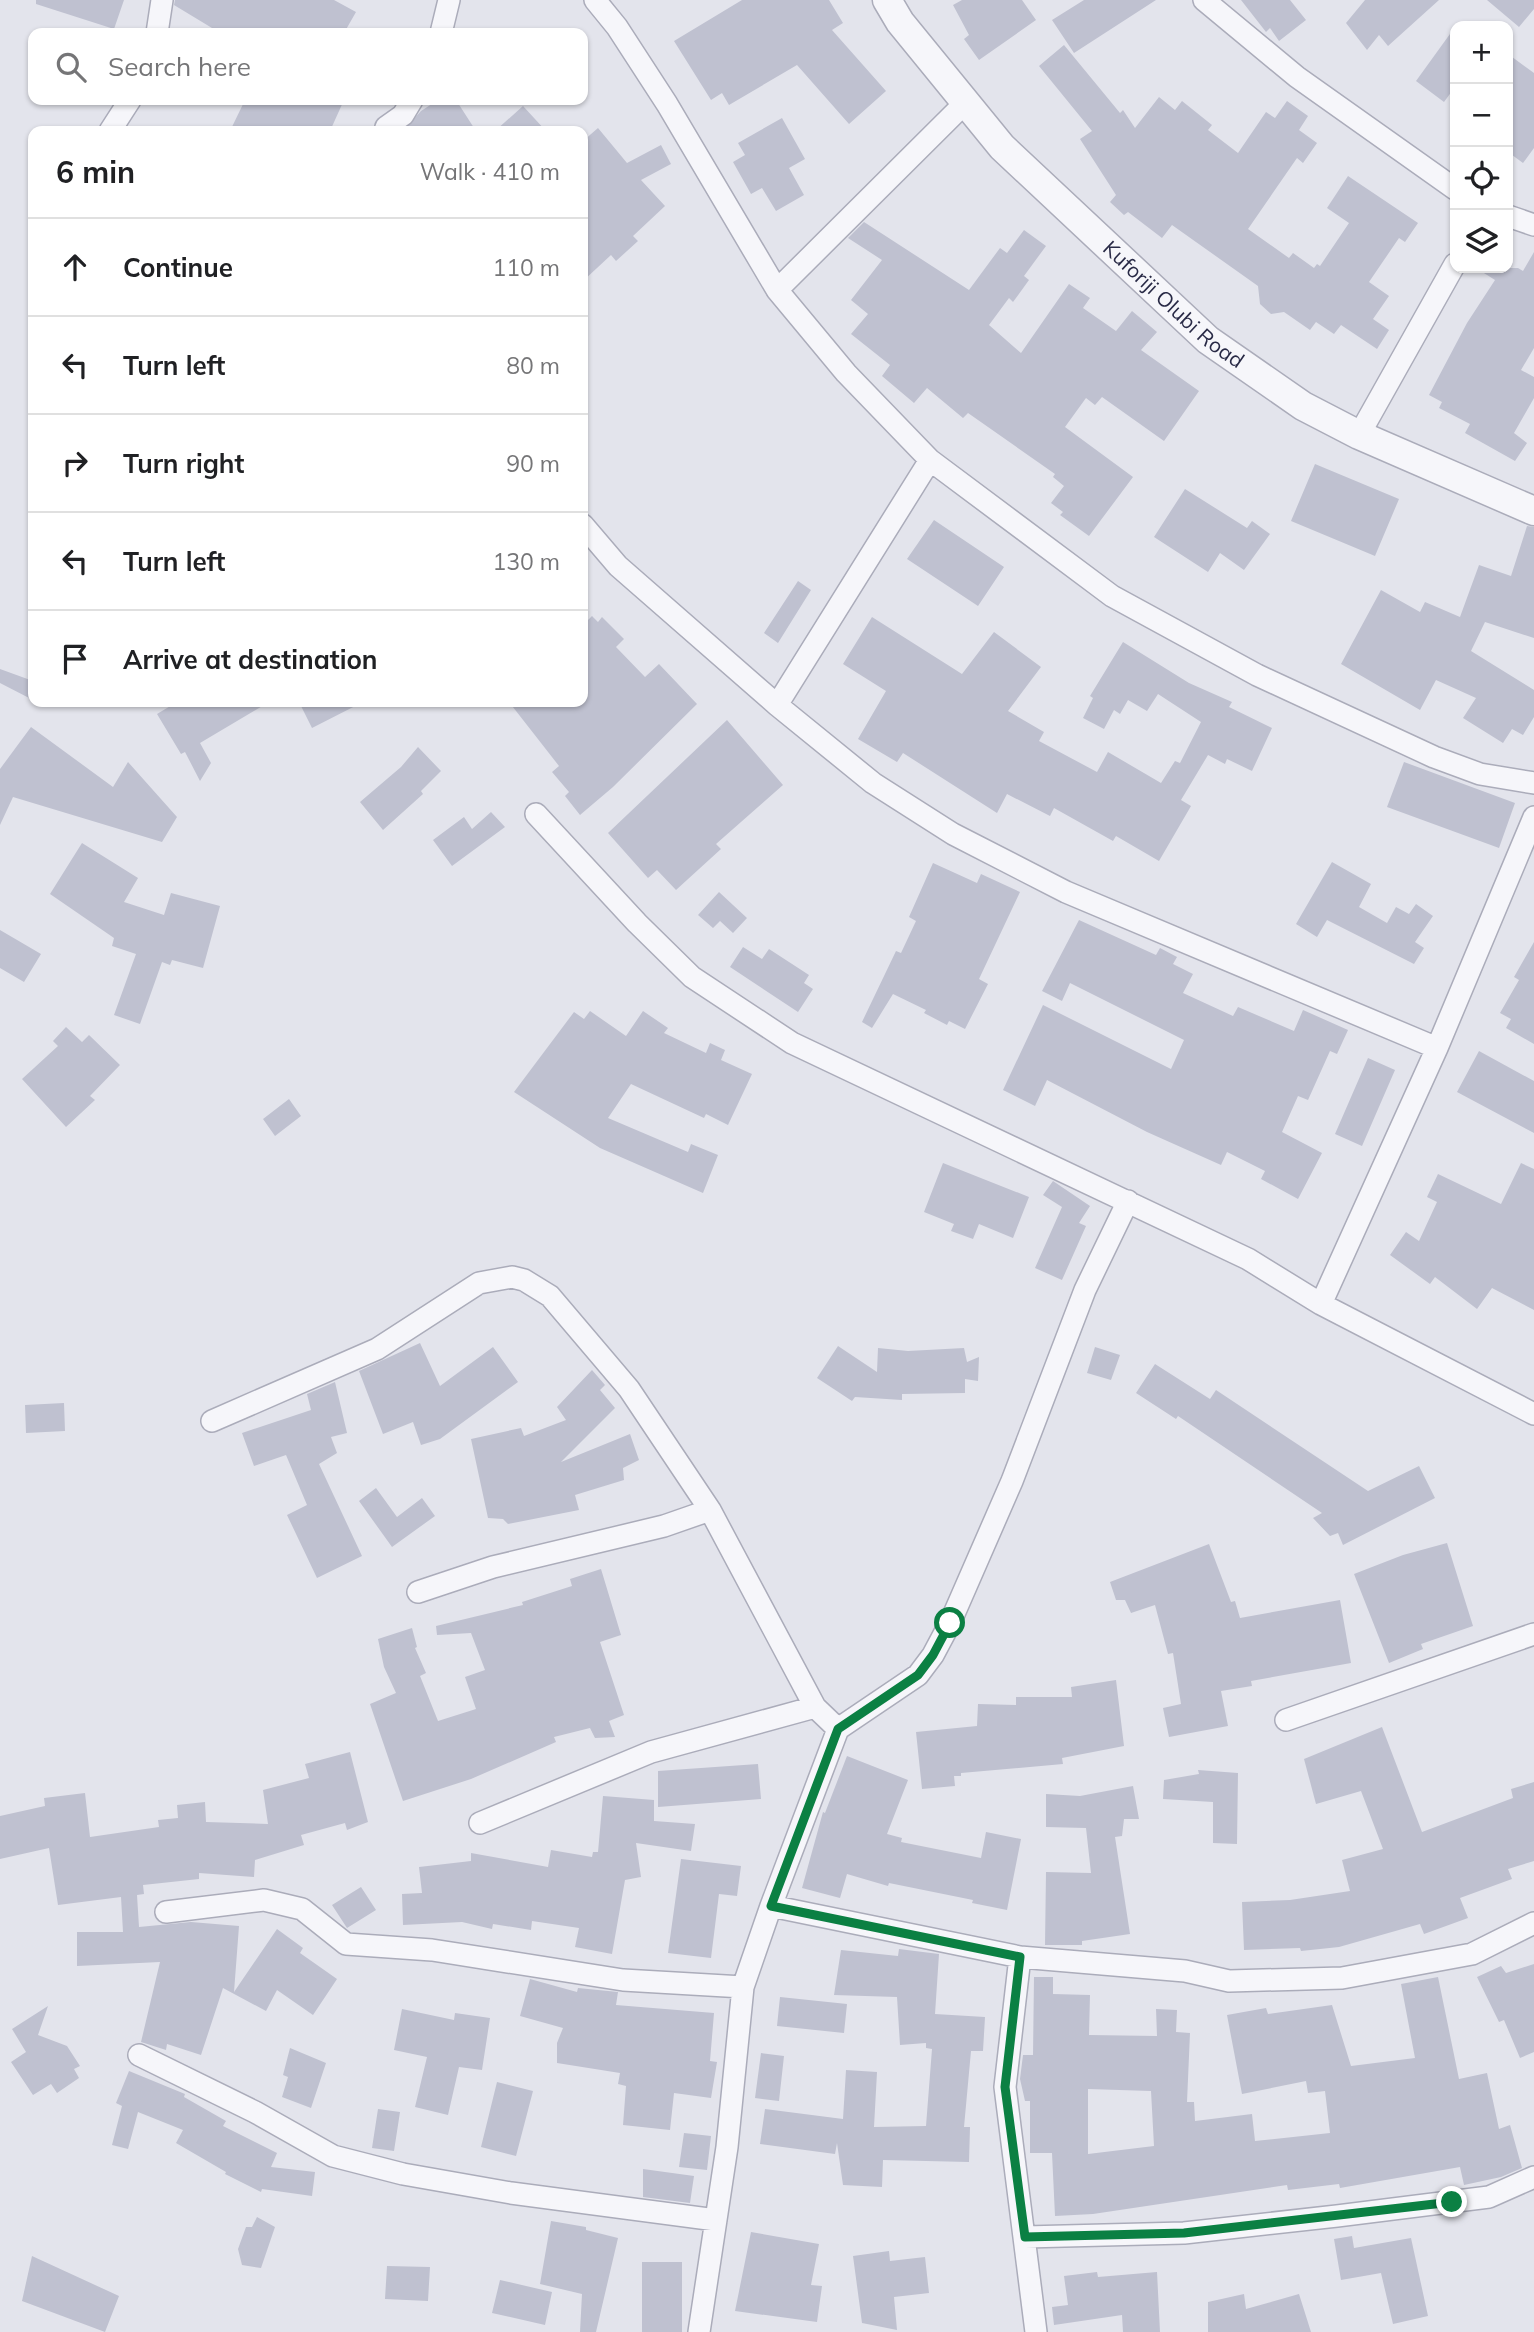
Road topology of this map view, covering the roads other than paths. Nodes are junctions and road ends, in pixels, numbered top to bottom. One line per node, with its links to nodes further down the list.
1 (162, 0): 6 (street)
2 (449, 0): 7 (street)
3 (596, 0): 17 (street)
4 (887, 0): 8 (street, Kuforiji Olubi Road)
5 (1204, 0): 13 (street)
6 (158, 28)
7 (442, 28)
8 (965, 103): 17 (street); 18 (street, Kuforiji Olubi Road)
9 (127, 105): 11 (street)
10 (409, 105): 12 (street)
11 (113, 126)
12 (388, 126)
13 (1450, 185)
14 (1513, 218): 15 (street)
15 (1534, 225)
16 (1450, 273): 18 (street)
17 (778, 290): 19 (street)
18 (1359, 435): 20 (street, Kuforiji Olubi Road)
19 (930, 460): 22 (street); 23 (street)
20 (1534, 511)
21 (588, 531): 22 (street)
22 (778, 705): 26 (street)
23 (1534, 783)
24 (536, 814): 27 (street)
25 (1534, 817): 26 (street)
26 (1437, 1048): 28 (street)
27 (1128, 1200): 28 (street); 36 (street)
28 (1321, 1304): 29 (street)
29 (1534, 1414)
30 (212, 1421): 31 (street)
31 (710, 1510): 32 (street); 34 (street)
32 (418, 1592)
33 (1534, 1634): 35 (street)
34 (815, 1707): 36 (street); 37 (street)
35 (1286, 1720)
36 (838, 1729): 38 (street)
37 (480, 1823)
38 (771, 1906): 41 (street); 42 (street)
39 (166, 1912): 42 (street)
40 (1534, 1923): 41 (street)
41 (1020, 1957): 46 (street)
42 (743, 1987): 45 (street)
43 (139, 2055): 45 (street)
44 (1534, 2177): 46 (street)
45 (716, 2220): 47 (street)
46 (1025, 2237): 48 (street)
47 (699, 2332)
48 (1036, 2332)

